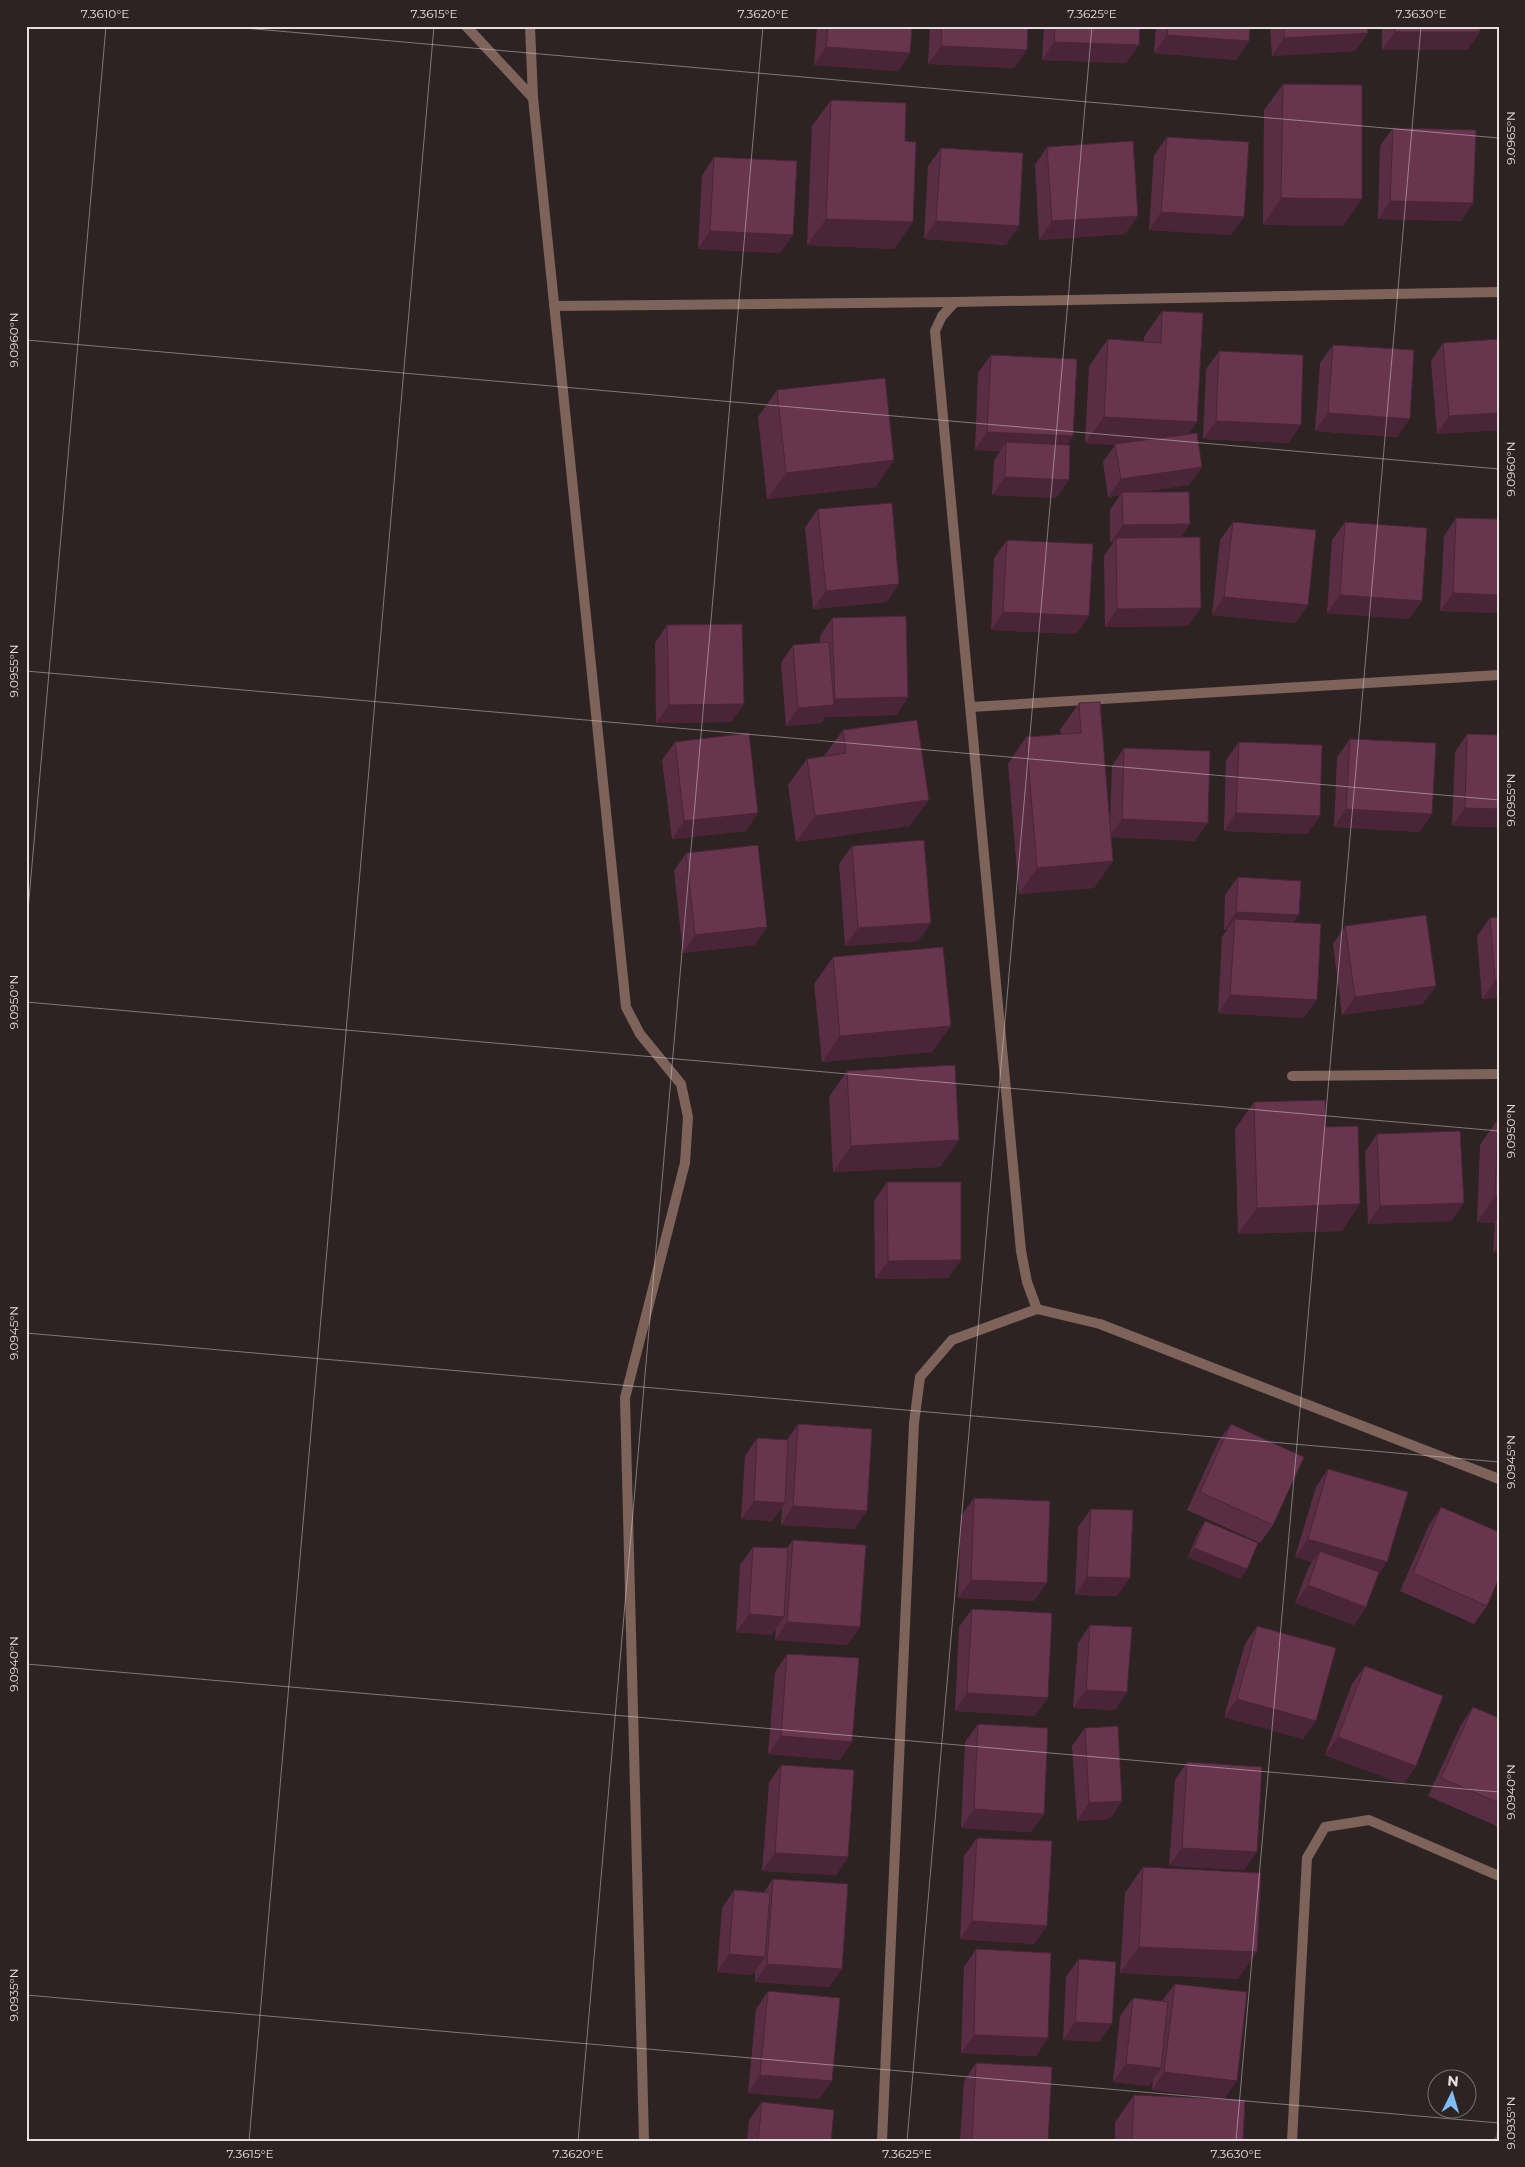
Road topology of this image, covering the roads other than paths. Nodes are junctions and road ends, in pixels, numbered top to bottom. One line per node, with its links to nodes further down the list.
1 (466, 26): 3 (street)
2 (530, 26): 3 (street)
3 (533, 98): 6 (street)
4 (1499, 292): 5 (street)
5 (955, 302): 6 (street); 8 (street)
6 (554, 306): 14 (street)
7 (1499, 675): 8 (street)
8 (971, 707): 11 (street)
9 (1499, 1074): 10 (street)
10 (1292, 1076)
11 (1037, 1309): 12 (street); 15 (street)
12 (1499, 1479)
13 (1499, 1876): 16 (street)
14 (644, 2141)
15 (882, 2141)
16 (1292, 2141)

